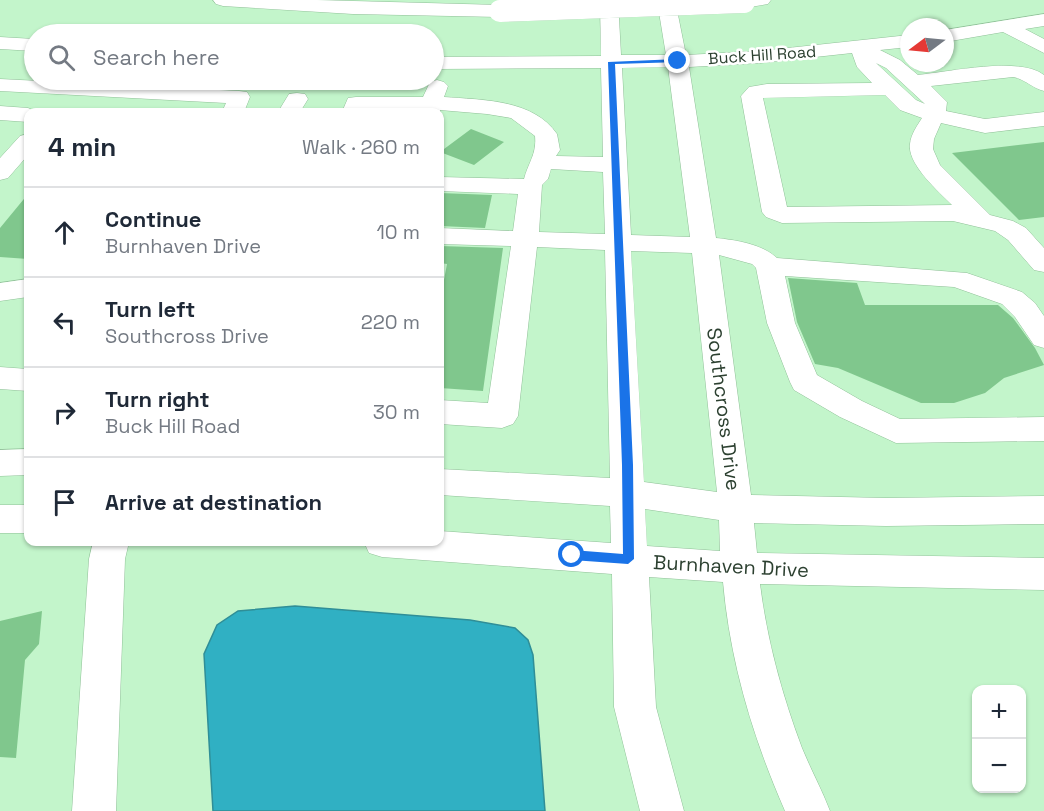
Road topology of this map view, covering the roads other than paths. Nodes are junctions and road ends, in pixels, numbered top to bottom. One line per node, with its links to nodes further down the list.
1 (223, 0): 4 (highway, bridge)
2 (609, 0): 14 (street)
3 (666, 0): 13 (street, Southcross Drive)
4 (752, 1)
5 (1044, 20): 6 (street)
6 (1006, 26): 7 (street); 11 (street)
7 (954, 35)
8 (900, 42): 12 (street, Buck Hill Road)
9 (0, 43): 10 (street)
10 (24, 44)
11 (1044, 47)
12 (860, 48): 13 (street, Buck Hill Road); 19 (street)
13 (678, 61): 14 (street, Buck Hill Road); 43 (street, Southcross Drive)
14 (612, 62): 15 (street, Buck Hill Road); 33 (street)
15 (444, 63)
16 (0, 85): 17 (street)
17 (24, 85)
18 (1044, 85): 19 (street)
19 (903, 86): 29 (street); 37 (street)
20 (79, 90): 23 (street)
21 (151, 90): 24 (street)
22 (434, 90): 26 (street)
23 (64, 105)
24 (235, 108)
25 (354, 108): 26 (street)
26 (430, 108): 32 (street)
27 (0, 113): 28 (street)
28 (24, 115)
29 (935, 115): 30 (street); 37 (street)
30 (1044, 119)
31 (24, 145): 34 (street)
32 (541, 162): 33 (street); 36 (street)
33 (616, 165): 42 (street)
34 (1, 171)
35 (444, 183): 36 (street)
36 (531, 188): 41 (street)
37 (982, 220): 39 (street)
38 (1044, 229): 39 (street)
39 (1017, 234): 44 (street)
40 (444, 236): 41 (street)
41 (525, 239): 42 (street); 51 (street)
42 (620, 243): 43 (street); 56 (street)
43 (703, 245): 45 (street); 57 (street, Southcross Drive)
44 (1044, 264)
45 (769, 266): 48 (street); 52 (street)
46 (24, 289): 47 (street)
47 (0, 292)
48 (1044, 338)
49 (0, 378): 50 (street)
50 (24, 380)
51 (444, 412)
52 (1044, 429)
53 (24, 462): 54 (street)
54 (0, 463)
55 (444, 482): 56 (street)
56 (628, 493): 57 (street); 63 (street)
57 (736, 508): 58 (street); 64 (street, Southcross Drive)
58 (1044, 510)
59 (0, 519): 60 (street)
60 (24, 519)
61 (110, 546): 66 (street)
62 (440, 546): 63 (street, Burnhaven Drive)
63 (628, 559): 64 (street, Burnhaven Drive); 67 (street)
64 (740, 568): 65 (street, Burnhaven Drive); 68 (street, Southcross Drive)
65 (1044, 574)
66 (94, 811)
67 (662, 811)
68 (808, 811)

